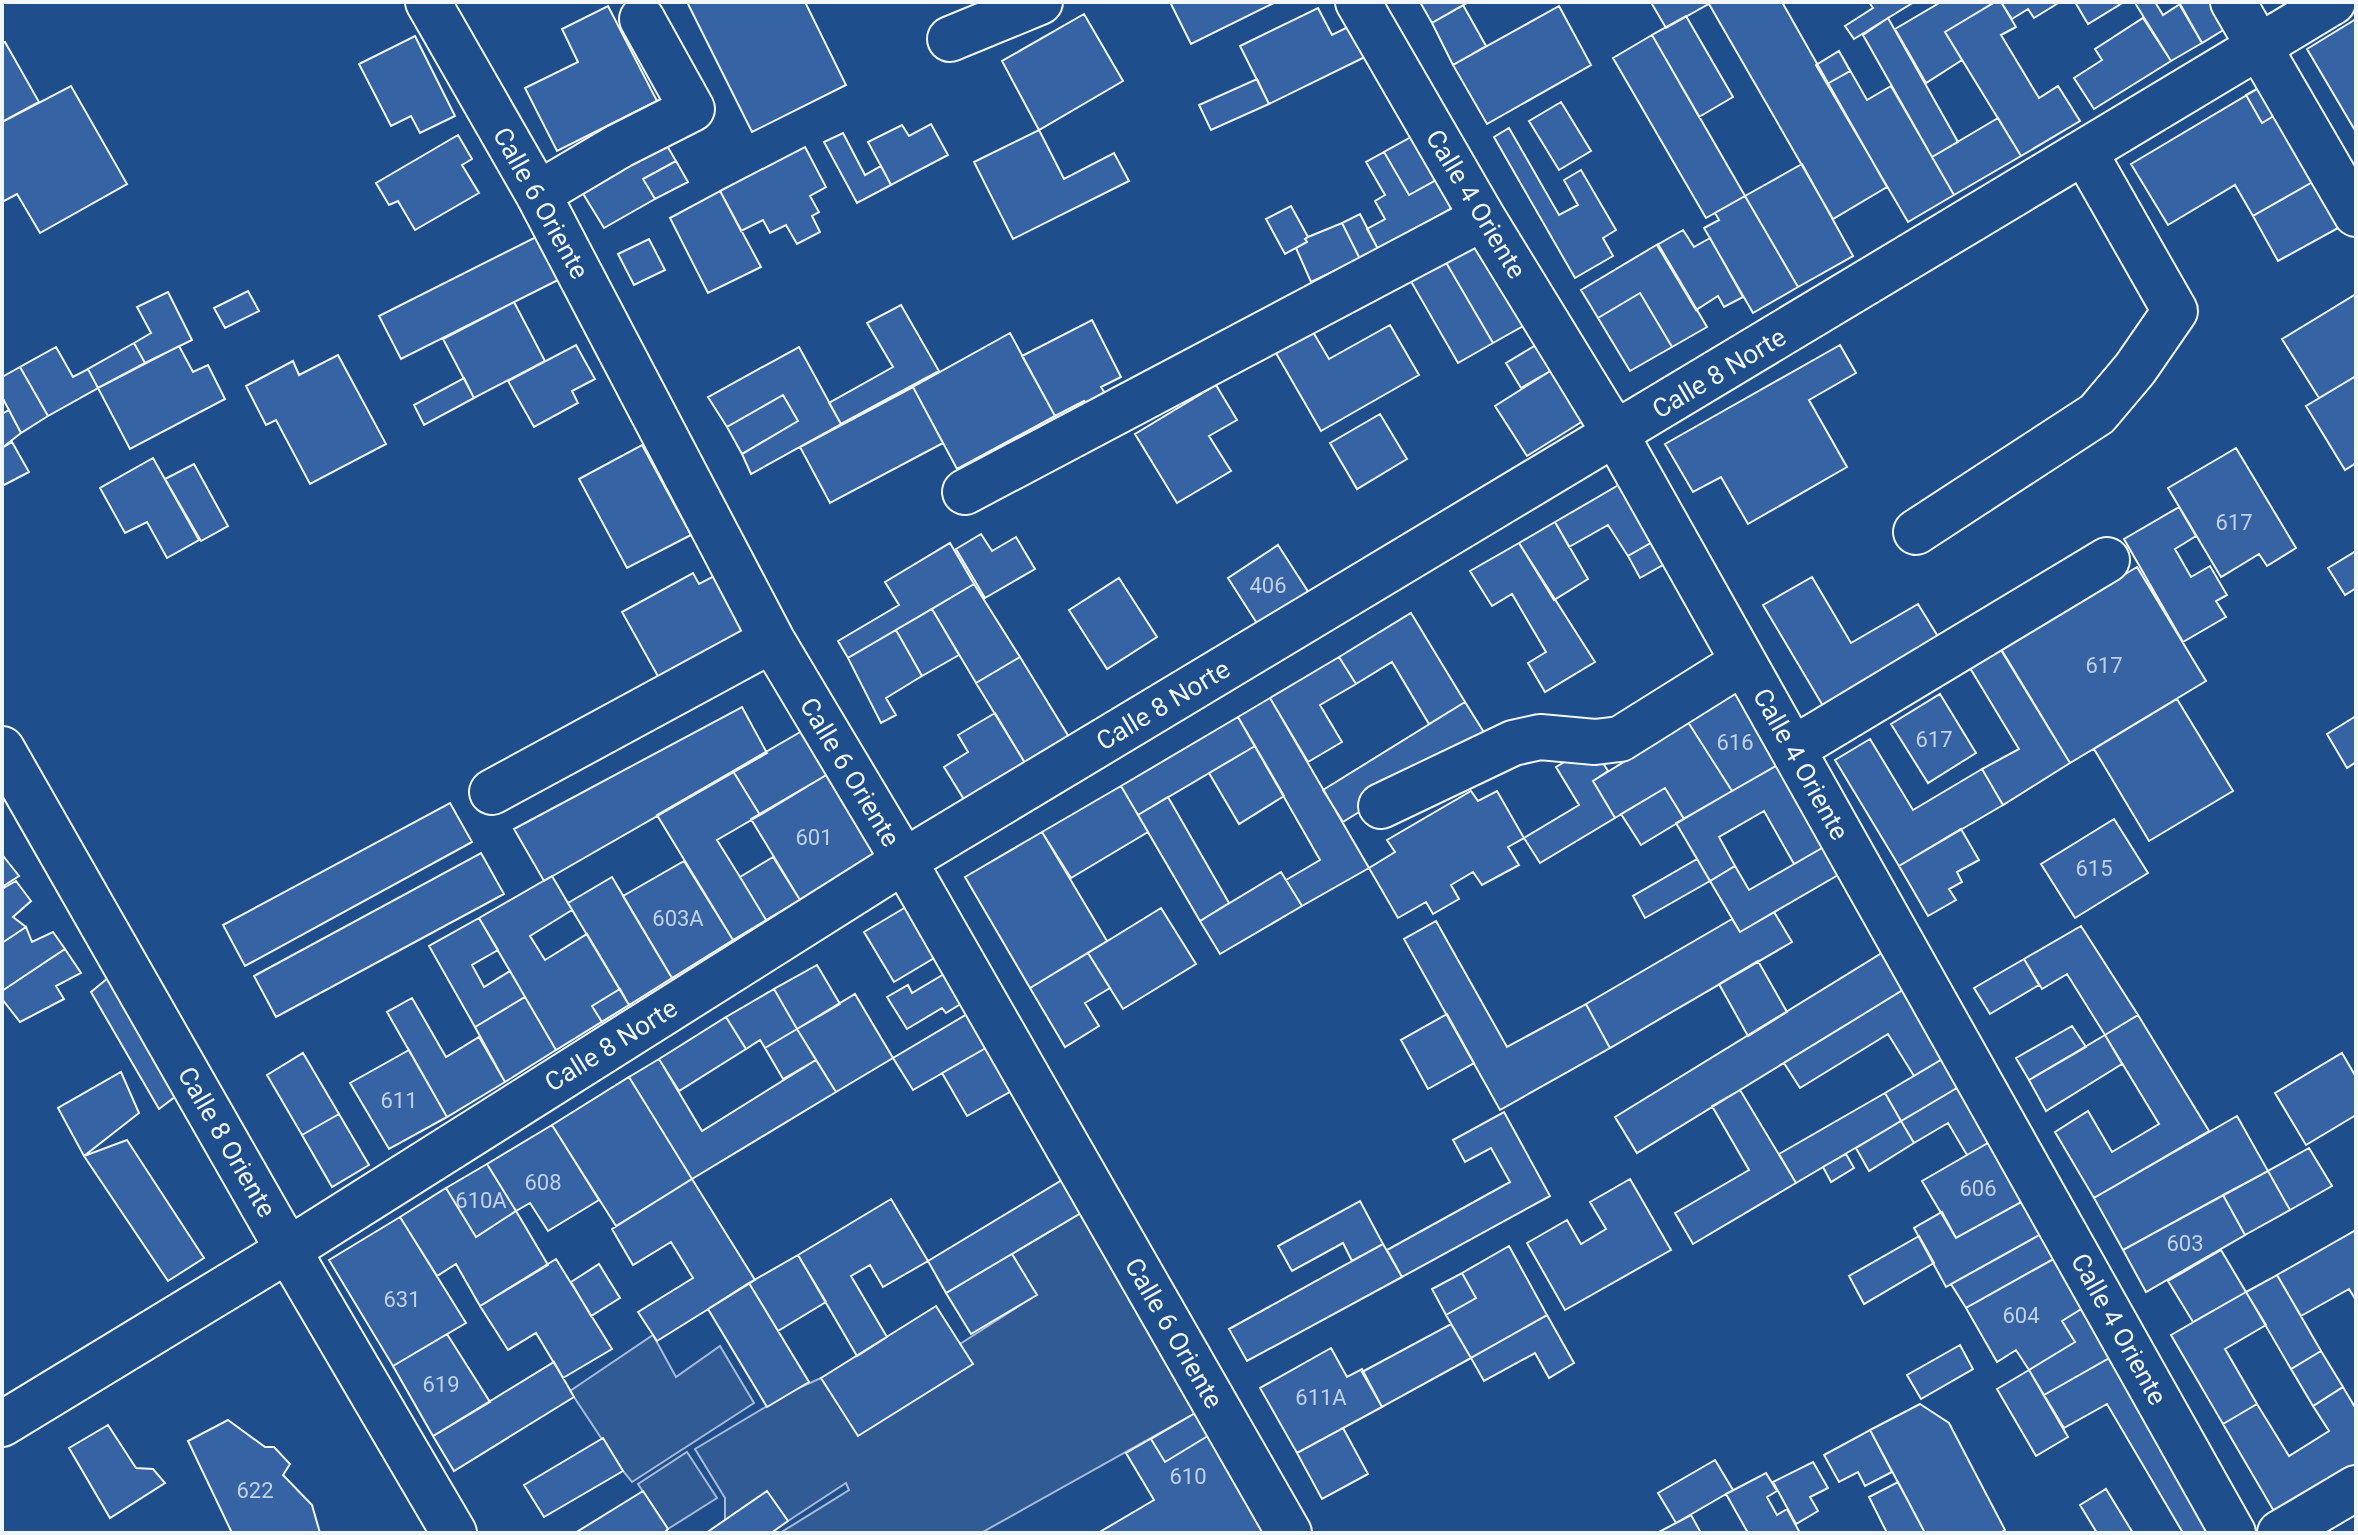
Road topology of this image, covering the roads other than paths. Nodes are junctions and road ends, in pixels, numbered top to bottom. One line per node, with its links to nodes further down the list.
1 (428, 2): 10 (street, Calle 6 Oriente)
2 (1040, 2): 7 (street)
3 (1358, 2): 12 (street, Calle 4 Oriente)
4 (2233, 2): 8 (street)
5 (2333, 2): 8 (street, Calle 8 Norte)
6 (642, 19): 10 (street)
7 (950, 39)
8 (2260, 47): 9 (street, Calle 8 Norte); 11 (street)
9 (2085, 153): 13 (street, Calle 8 Norte); 15 (street)
10 (538, 194): 17 (street, Calle 6 Oriente)
11 (2356, 214)
12 (1483, 218): 13 (street, Calle 4 Oriente); 14 (street)
13 (1616, 435): 18 (street, Calle 4 Oriente); 23 (street, Calle 8 Norte)
14 (965, 492)
15 (1916, 532)
16 (2107, 560): 20 (street)
17 (772, 640): 21 (street); 23 (street, Calle 6 Oriente)
18 (1743, 662): 20 (street, Calle 4 Oriente); 22 (street)
19 (2, 749): 24 (street, Calle 8 Oriente)
20 (1793, 749): 29 (street, Calle 4 Oriente)
21 (492, 792)
22 (1381, 806)
23 (904, 861): 24 (street, Calle 8 Norte); 28 (street, Calle 6 Oriente)
24 (288, 1250): 25 (street, Calle 8 Norte); 27 (street, Calle 8 Oriente)
25 (2, 1424)
26 (2356, 1488): 30 (street)
27 (454, 1533)
28 (1289, 1533)
29 (2233, 1533)
30 (2280, 1533)

